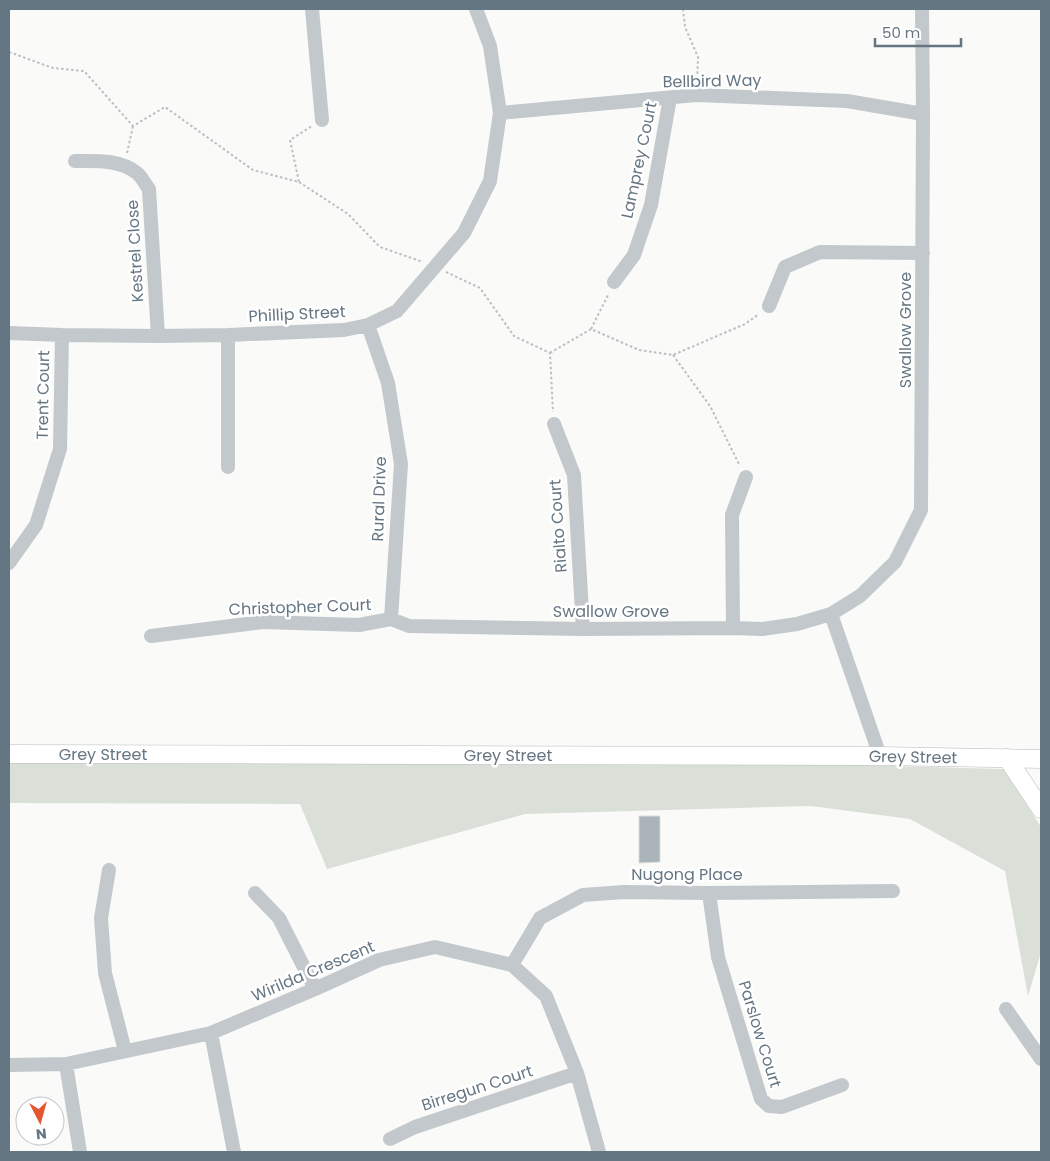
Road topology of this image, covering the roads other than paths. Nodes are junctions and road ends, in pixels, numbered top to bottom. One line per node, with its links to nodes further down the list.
1 (312, 9): 7 (street)
2 (476, 9): 5 (street, Phillip Street)
3 (922, 9): 6 (street, Swallow Grove)
4 (670, 98): 5 (street, Bellbird Way); 6 (street, Bellbird Way); 10 (street, Lamprey Court)
5 (500, 113): 12 (street, Phillip Street)
6 (923, 114): 9 (street, Swallow Grove)
7 (322, 120)
8 (75, 161): 16 (street, Kestrel Close)
9 (923, 253): 11 (street); 21 (street, Swallow Grove)
10 (614, 282)
11 (769, 306)
12 (368, 325): 15 (street, Phillip Street); 22 (street, Rural Drive)
13 (9, 334): 14 (street, Phillip Street)
14 (62, 335): 16 (street, Phillip Street); 20 (street, Trent Court)
15 (228, 335): 16 (street, Phillip Street); 18 (street)
16 (158, 336)
17 (554, 424): 24 (street, Rialto Court)
18 (228, 467)
19 (746, 477): 23 (street)
20 (9, 563)
21 (831, 614): 23 (street, Swallow Grove); 27 (street)
22 (391, 619): 24 (street, Swallow Grove); 25 (street, Christopher Court)
23 (733, 628): 24 (street, Swallow Grove)
24 (582, 629)
25 (151, 636)
26 (9, 754): 27 (main road, Grey Street)
27 (880, 756): 28 (main road, Grey Street)
28 (1007, 758): 29 (main road, Grey Street); 30 (main road)
29 (1041, 759)
30 (1041, 809)
31 (109, 870): 39 (street)
32 (893, 891): 33 (street, Nugong Place)
33 (710, 892): 35 (street, Nugong Place); 44 (street, Parslow Court)
34 (255, 893): 36 (street)
35 (512, 965): 36 (street, Wirilda Crescent); 43 (street, Wirilda Crescent)
36 (315, 989): 38 (street, Wirilda Crescent)
37 (1006, 1009): 40 (street)
38 (211, 1033): 39 (street, Wirilda Crescent); 47 (street)
39 (125, 1051): 41 (street, Wirilda Crescent)
40 (1041, 1059)
41 (66, 1064): 42 (street, Wirilda Crescent); 46 (street)
42 (9, 1065)
43 (577, 1073): 45 (street, Birregun Court); 48 (street, Wirilda Crescent)
44 (842, 1085)
45 (390, 1139)
46 (80, 1152)
47 (234, 1152)
48 (599, 1152)

